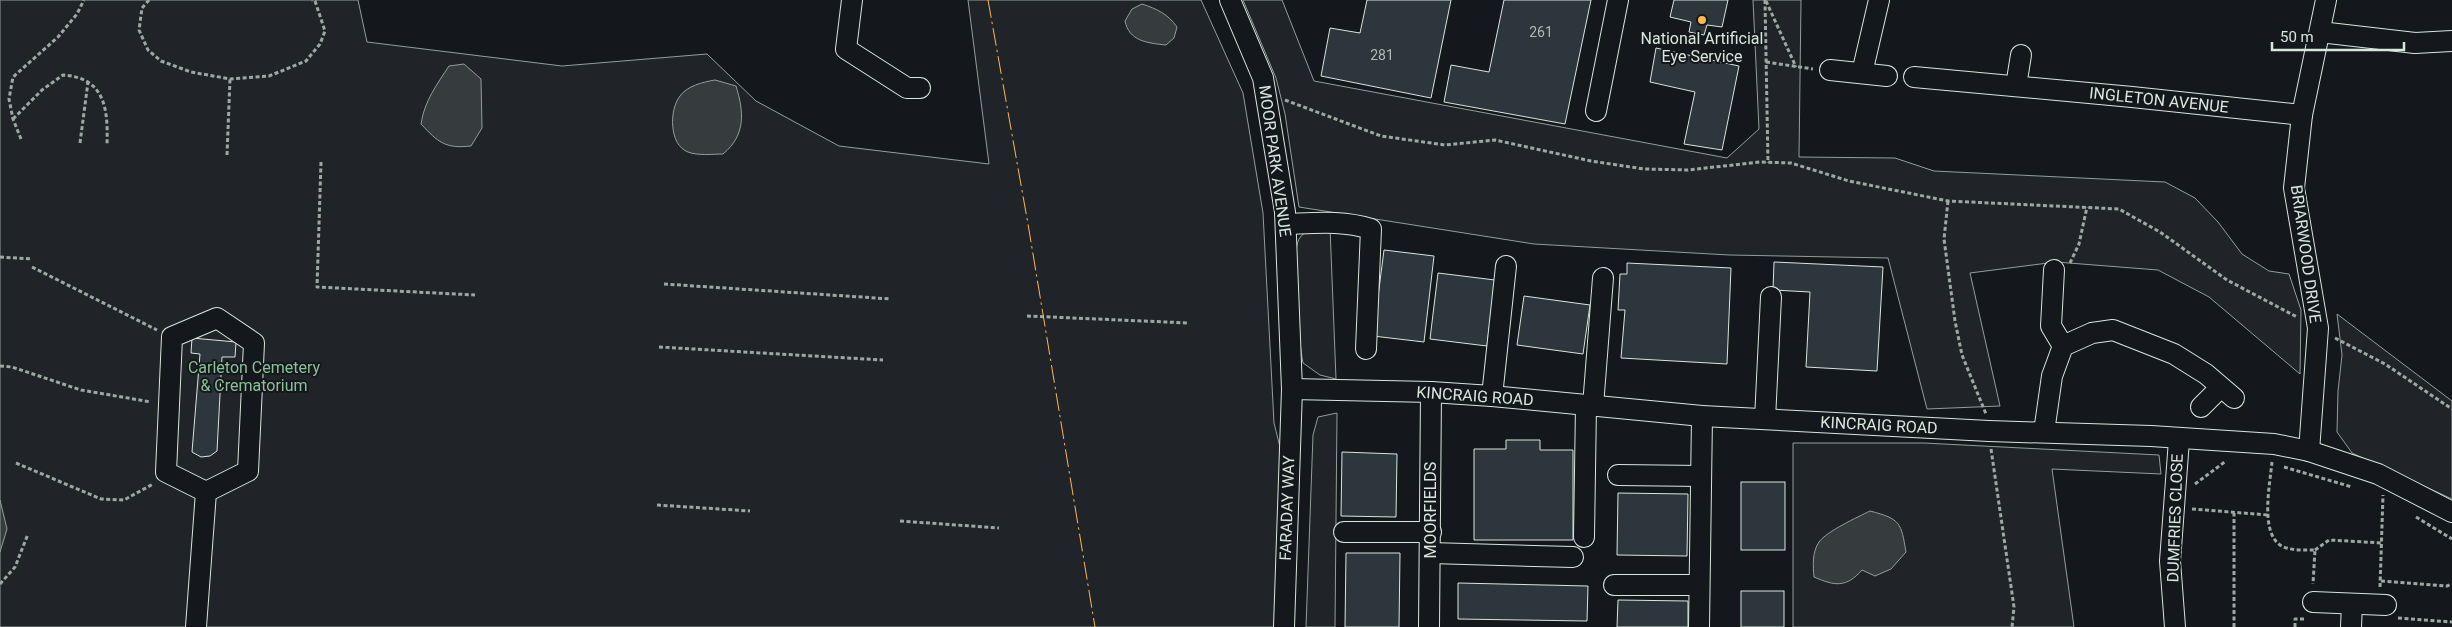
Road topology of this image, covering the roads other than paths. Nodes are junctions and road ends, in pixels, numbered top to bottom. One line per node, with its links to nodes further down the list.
1 (852, 0): 14 (street)
2 (1230, 0): 17 (street, MOOR PARK AVENUE)
3 (1618, 0): 15 (street)
4 (1879, 0): 10 (street)
5 (2326, 0): 6 (street, BRIARWOOD DRIVE)
6 (2320, 32): 7 (street); 16 (street, BRIARWOOD DRIVE)
7 (2452, 41)
8 (2021, 55): 13 (street)
9 (1830, 70): 10 (street)
10 (1862, 73): 11 (street)
11 (1887, 76)
12 (1914, 77): 13 (street, INGLETON AVENUE)
13 (2016, 86): 16 (street, INGLETON AVENUE)
14 (920, 88)
15 (1596, 111)
16 (2302, 116): 33 (street, BRIARWOOD DRIVE)
17 (1286, 224): 23 (street); 24 (street, MOOR PARK AVENUE)
18 (1506, 266): 26 (street)
19 (2054, 270): 22 (street)
20 (1603, 278): 27 (street)
21 (1771, 297): 30 (street)
22 (2063, 346): 28 (street); 31 (street)
23 (1366, 349)
24 (1292, 389): 25 (street, KINCRAIG ROAD); 49 (street, FARADAY WAY)
25 (1431, 392): 26 (street, KINCRAIG ROAD); 39 (street, MOORFIELDS)
26 (1492, 396): 27 (street, KINCRAIG ROAD)
27 (1589, 406): 29 (street, KINCRAIG ROAD); 40 (street)
28 (2201, 407)
29 (1702, 416): 30 (street, KINCRAIG ROAD); 35 (street)
30 (1765, 420): 31 (street, KINCRAIG ROAD)
31 (2044, 432): 32 (street, KINCRAIG ROAD)
32 (2179, 440): 33 (street, KINCRAIG ROAD); 52 (street, DUMFRIES CLOSE)
33 (2308, 451): 37 (street, KINCRAIG ROAD)
34 (1618, 475): 35 (street)
35 (1701, 476): 44 (street)
36 (206, 492): 36 (street); 48 (street)
37 (2452, 512)
38 (1344, 532): 39 (street)
39 (1431, 532): 41 (street, MOORFIELDS)
40 (1584, 537)
41 (1430, 553): 42 (street); 50 (street, MOORFIELDS)
42 (1573, 556)
43 (1614, 585): 44 (street)
44 (1699, 585): 51 (street)
45 (2313, 602): 46 (street)
46 (2352, 604): 47 (street); 53 (street)
47 (2383, 605)
48 (196, 627)
49 (1284, 627)
50 (1429, 627)
51 (1699, 627)
52 (2174, 627)
53 (2351, 627)

